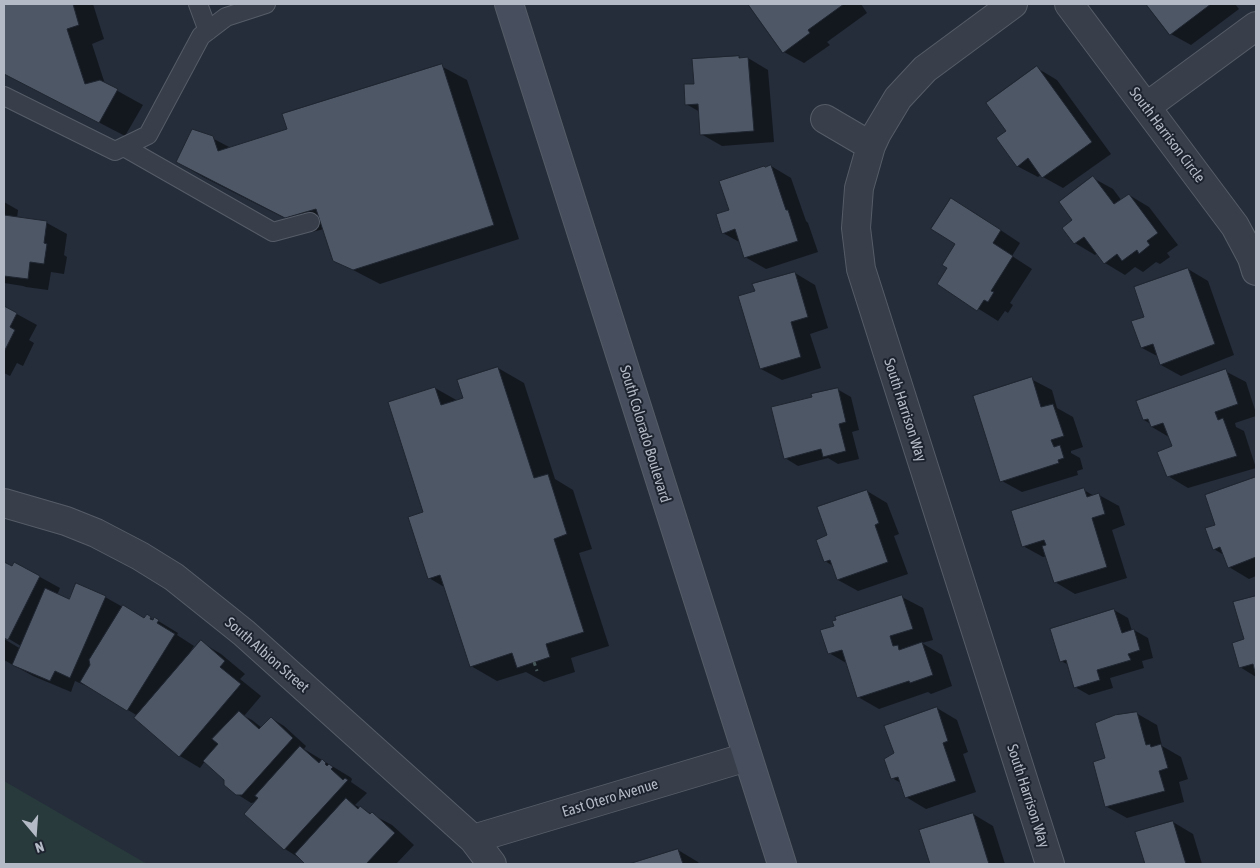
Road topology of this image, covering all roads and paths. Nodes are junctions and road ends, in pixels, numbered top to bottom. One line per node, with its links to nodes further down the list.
1 (198, 4): 7 (lane)
2 (266, 4): 7 (lane)
3 (509, 4): 18 (main road, South Colorado Boulevard)
4 (1013, 4): 11 (street, South Harrison Way)
5 (1069, 4): 9 (street, South Harrison Circle)
6 (1256, 26): 9 (street)
7 (208, 31): 12 (lane)
8 (4, 96): 12 (lane)
9 (1146, 107): 14 (street, South Harrison Circle)
10 (825, 119): 11 (street)
11 (871, 146): 22 (street, South Harrison Way)
12 (124, 147): 13 (lane)
13 (310, 222)
14 (1256, 271)
15 (4, 503): 19 (street, South Albion Street)
16 (534, 662): 17 (path)
17 (537, 670)
18 (747, 757): 19 (street, East Otero Avenue); 21 (main road, South Colorado Boulevard)
19 (473, 840): 20 (street, South Albion Street)
20 (492, 864)
21 (782, 864)
22 (1050, 864)

